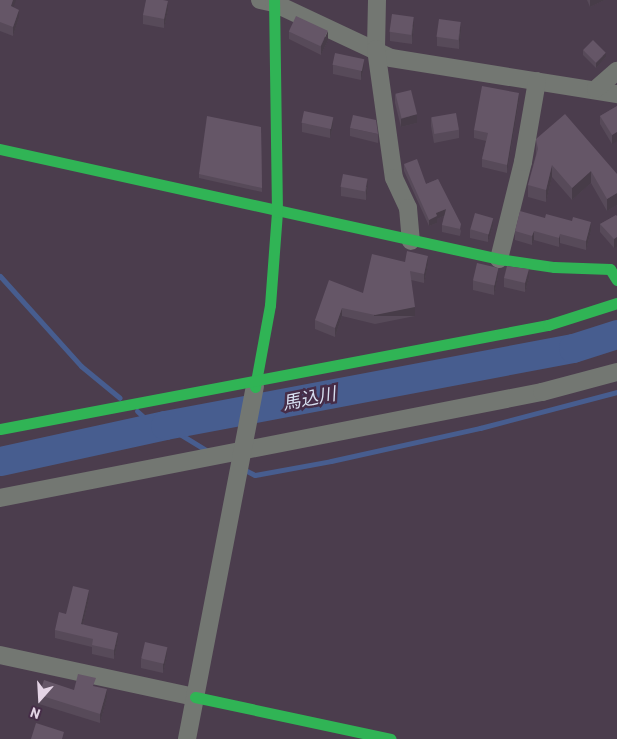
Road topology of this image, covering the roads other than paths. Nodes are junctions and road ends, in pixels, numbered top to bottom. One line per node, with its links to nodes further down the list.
1 (377, 0): 3 (street)
2 (270, 1): 3 (street); 9 (street)
3 (376, 49): 5 (street); 10 (street)
4 (617, 72): 6 (street)
5 (537, 81): 6 (street); 11 (street)
6 (596, 89): 7 (street)
7 (617, 94)
8 (0, 149): 9 (street)
9 (277, 212): 10 (street); 15 (street)
10 (411, 241): 11 (street)
11 (498, 259): 12 (street)
12 (617, 280)
13 (617, 303): 15 (street)
14 (617, 372): 17 (street)
15 (255, 384): 16 (street); 17 (street)
16 (0, 429)
17 (242, 450): 18 (street); 20 (street)
18 (0, 498)
19 (0, 655): 20 (street)
20 (195, 697): 21 (street); 22 (street)
21 (187, 739)
22 (391, 739)

